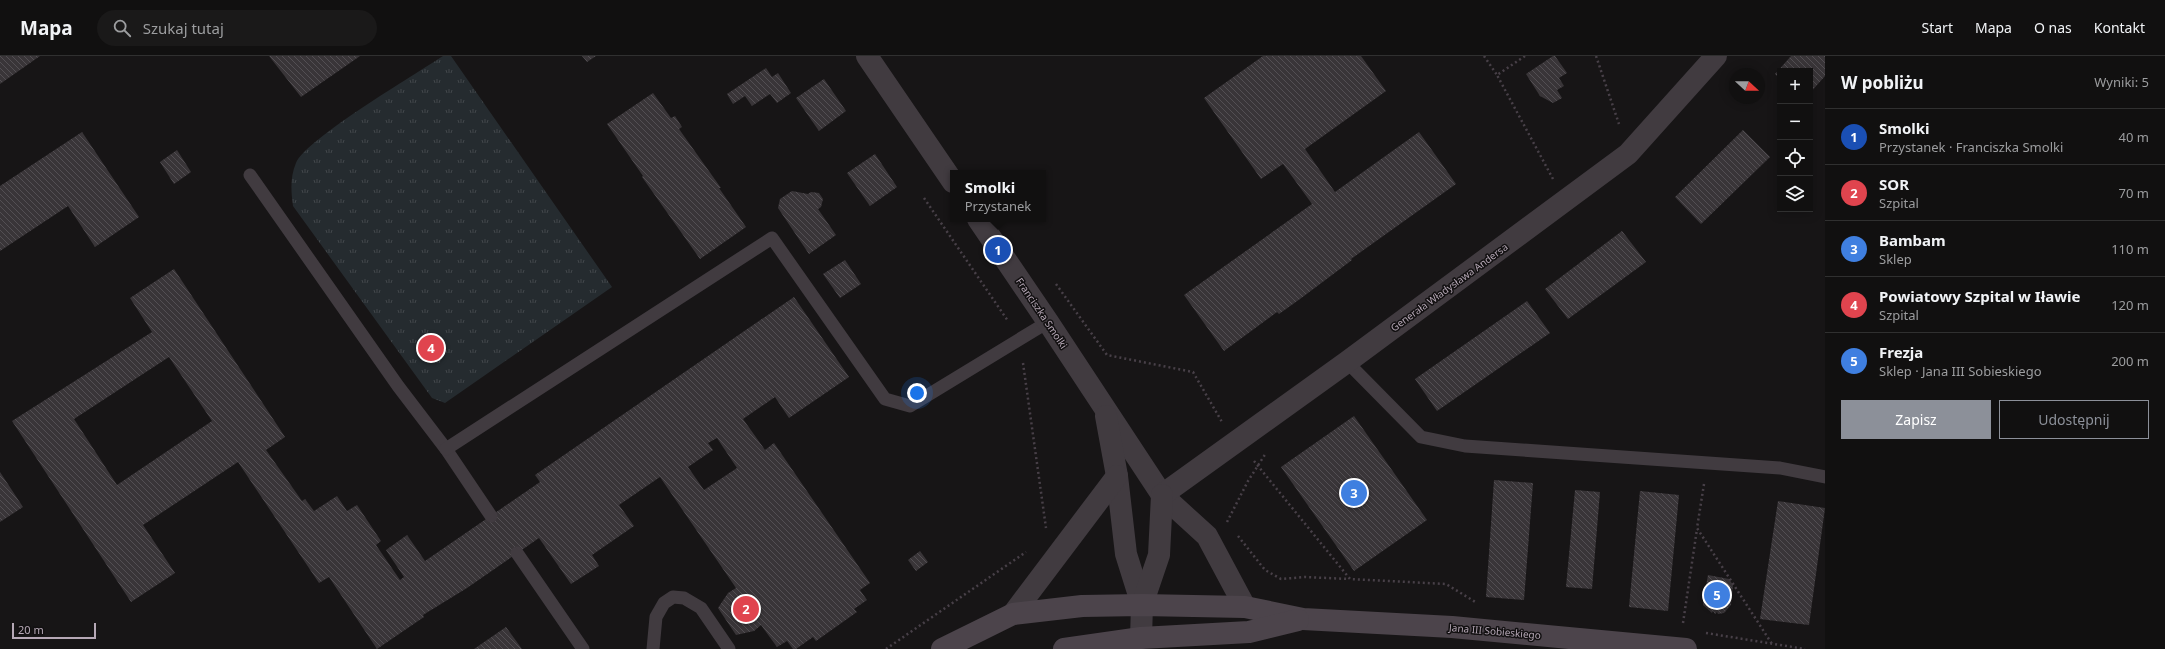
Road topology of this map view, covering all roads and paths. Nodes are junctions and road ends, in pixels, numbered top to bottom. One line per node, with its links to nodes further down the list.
1 (867, 56): 9 (street)
2 (1484, 56): 6 (path)
3 (1525, 56): 6 (path)
4 (1596, 56): 7 (path)
5 (1716, 56): 14 (street, Generała Władysława Andersa)
6 (1497, 75): 10 (path)
7 (1620, 126)
8 (250, 176): 17 (lane)
9 (950, 178)
10 (1557, 185)
11 (980, 222): 13 (street, Franciszka Smolki)
12 (1051, 277): 16 (path)
13 (1048, 322): 15 (street, Franciszka Smolki); 17 (lane)
14 (1347, 362): 16 (street, Generała Władysława Andersa); 20 (lane)
15 (1105, 408): 19 (street, Franciszka Smolki); 22 (street, Franciszka Smolki)
16 (1234, 444): 18 (path); 22 (street, Generała Władysława Andersa)
17 (446, 449): 23 (lane)
18 (1259, 465): 24 (path); 29 (path)
19 (1117, 476): 31 (street, Franciszka Smolki); 33 (street)
20 (1825, 477)
21 (1704, 479): 25 (path)
22 (1162, 495): 31 (street, Franciszka Smolki); 32 (street, Franciszka Smolki)
23 (491, 516)
24 (1232, 528)
25 (1698, 528): 37 (path); 38 (path)
26 (1237, 534): 29 (path)
27 (1028, 551): 42 (path)
28 (517, 553): 39 (lane)
29 (1350, 579): 30 (path)
30 (1480, 604)
31 (1142, 605): 32 (street, Jana III Sobieskiego); 33 (street); 36 (street, Franciszka Smolki)
32 (1245, 607): 34 (street, Jana III Sobieskiego)
33 (1013, 614): 43 (street)
34 (1304, 619): 36 (street, Jana III Sobieskiego); 37 (street, Jana III Sobieskiego)
35 (1705, 633): 38 (path)
36 (1141, 638): 44 (street)
37 (1684, 639)
38 (1772, 644): 45 (path)
39 (583, 649)
40 (653, 649): 41 (lane)
41 (729, 649)
42 (886, 649)
43 (942, 649)
44 (1064, 649)
45 (1805, 649)

